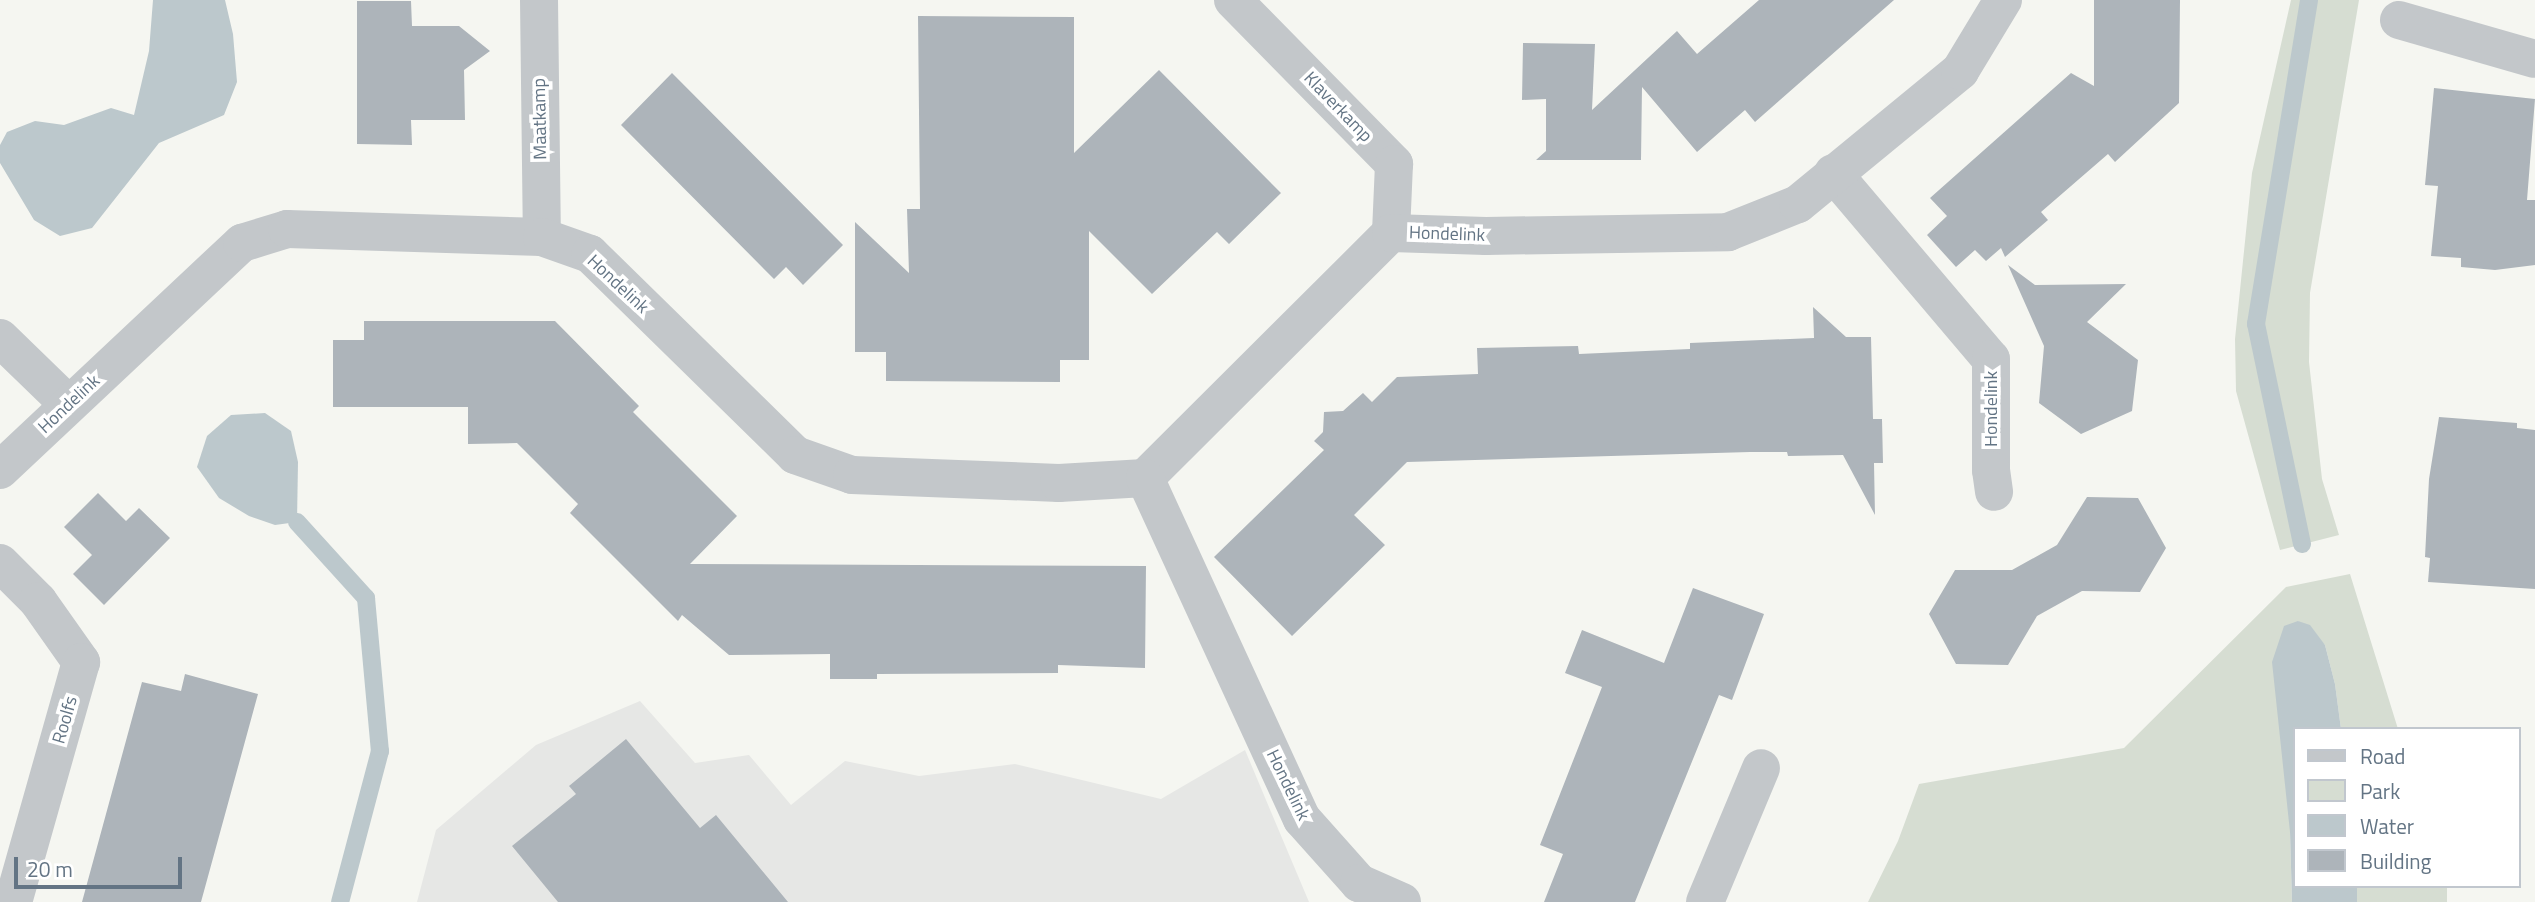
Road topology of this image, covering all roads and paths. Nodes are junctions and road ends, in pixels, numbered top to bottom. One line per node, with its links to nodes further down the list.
1 (539, 0): 8 (street, Maatkamp)
2 (1233, 0): 7 (street, Klaverkamp)
3 (2003, 0): 6 (street, Hondelink)
4 (2399, 20): 5 (street)
5 (2535, 59)
6 (1833, 173): 7 (street, Hondelink); 13 (street, Hondelink)
7 (1391, 233): 12 (street, Hondelink)
8 (542, 237): 10 (street, Hondelink); 12 (street, Hondelink)
9 (0, 338): 10 (street)
10 (68, 404): 11 (street, Hondelink)
11 (0, 470)
12 (1145, 478): 17 (street, Hondelink)
13 (1994, 492)
14 (0, 563): 16 (street, Roolfs)
15 (1761, 768): 18 (street)
16 (13, 902)
17 (1402, 902)
18 (1705, 902)

